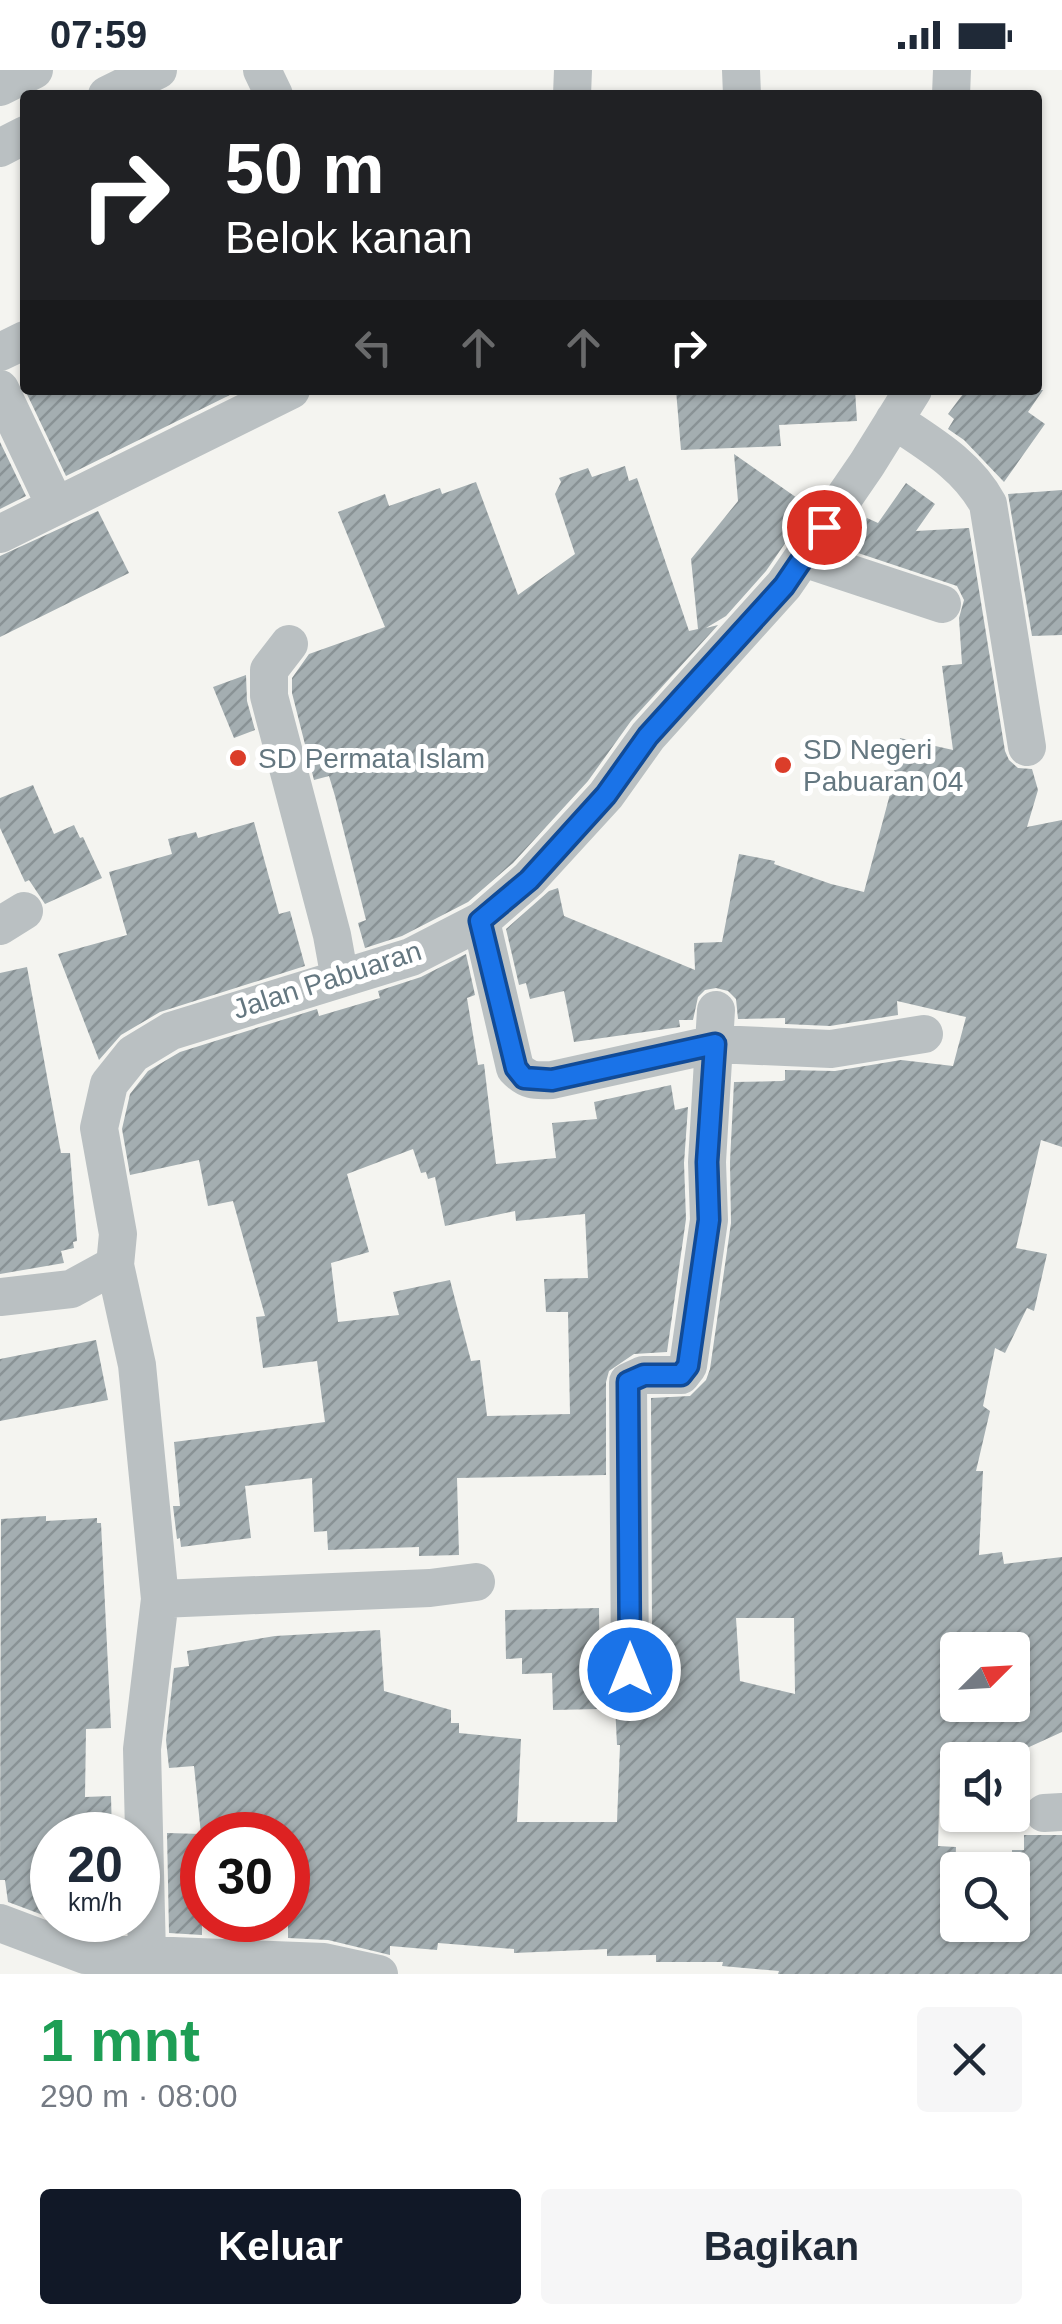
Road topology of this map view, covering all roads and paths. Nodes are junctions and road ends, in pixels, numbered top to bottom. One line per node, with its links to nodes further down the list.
1 (34, 70): 3 (street)
2 (158, 70): 4 (street)
3 (0, 86)
4 (117, 90)
5 (0, 389): 8 (street)
6 (280, 395): 8 (street)
7 (904, 405): 10 (street, Jalan Pabuaran); 13 (street)
8 (55, 505): 9 (street)
9 (0, 534)
10 (803, 558): 11 (street); 14 (street, Jalan Pabuaran)
11 (942, 604)
12 (288, 644): 15 (street)
13 (1026, 747)
14 (480, 921): 15 (street, Jalan Pabuaran); 16 (street)
15 (340, 979): 18 (street, Jalan Pabuaran)
16 (715, 1027): 17 (street); 22 (street)
17 (924, 1034)
18 (115, 1264): 19 (street); 21 (street, Jalan Pabuaran)
19 (0, 1297)
20 (476, 1582): 21 (street)
21 (160, 1599): 24 (street, Jalan Pabuaran)
22 (630, 1670)
23 (0, 1923): 25 (street)
24 (147, 1955): 25 (street); 26 (street)
25 (84, 1965)
26 (379, 1974)

